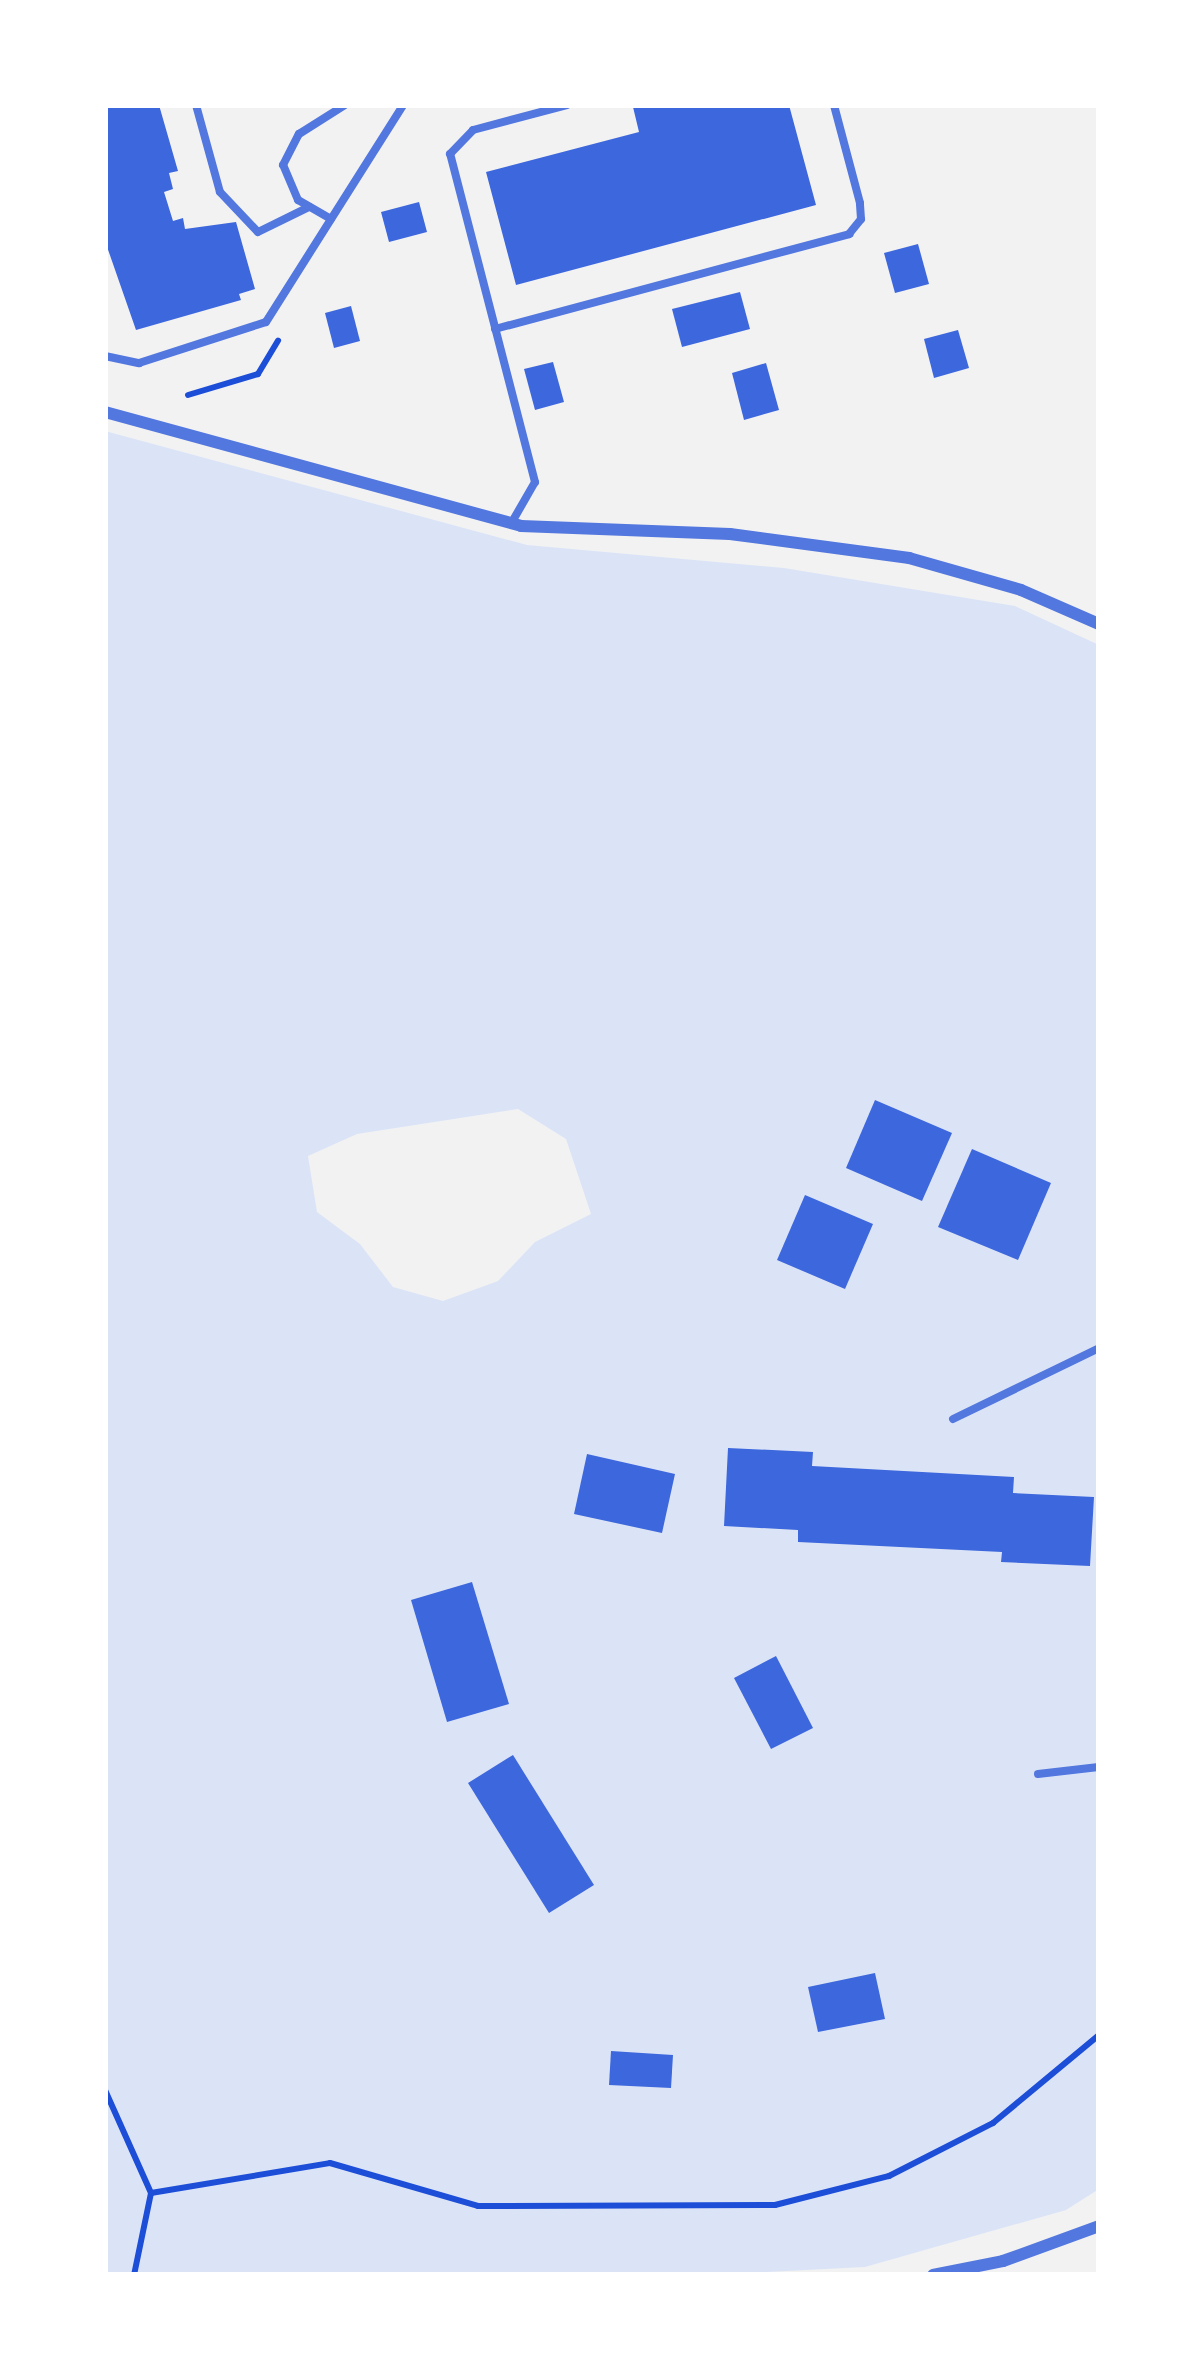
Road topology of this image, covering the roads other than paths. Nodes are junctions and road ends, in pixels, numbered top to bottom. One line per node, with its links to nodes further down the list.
1 (196, 105): 6 (lane)
2 (345, 105): 6 (lane)
3 (403, 105): 7 (lane)
4 (567, 105): 8 (lane)
5 (834, 105): 8 (lane)
6 (308, 207): 7 (lane)
7 (331, 220): 9 (lane)
8 (495, 329): 11 (lane)
9 (105, 356)
10 (105, 412): 11 (street)
11 (511, 523): 12 (street)
12 (1099, 624)
13 (1099, 1348): 14 (lane)
14 (953, 1419)
15 (1099, 1767): 16 (lane)
16 (1038, 1774)
17 (1099, 2226): 18 (street)
18 (933, 2275)

